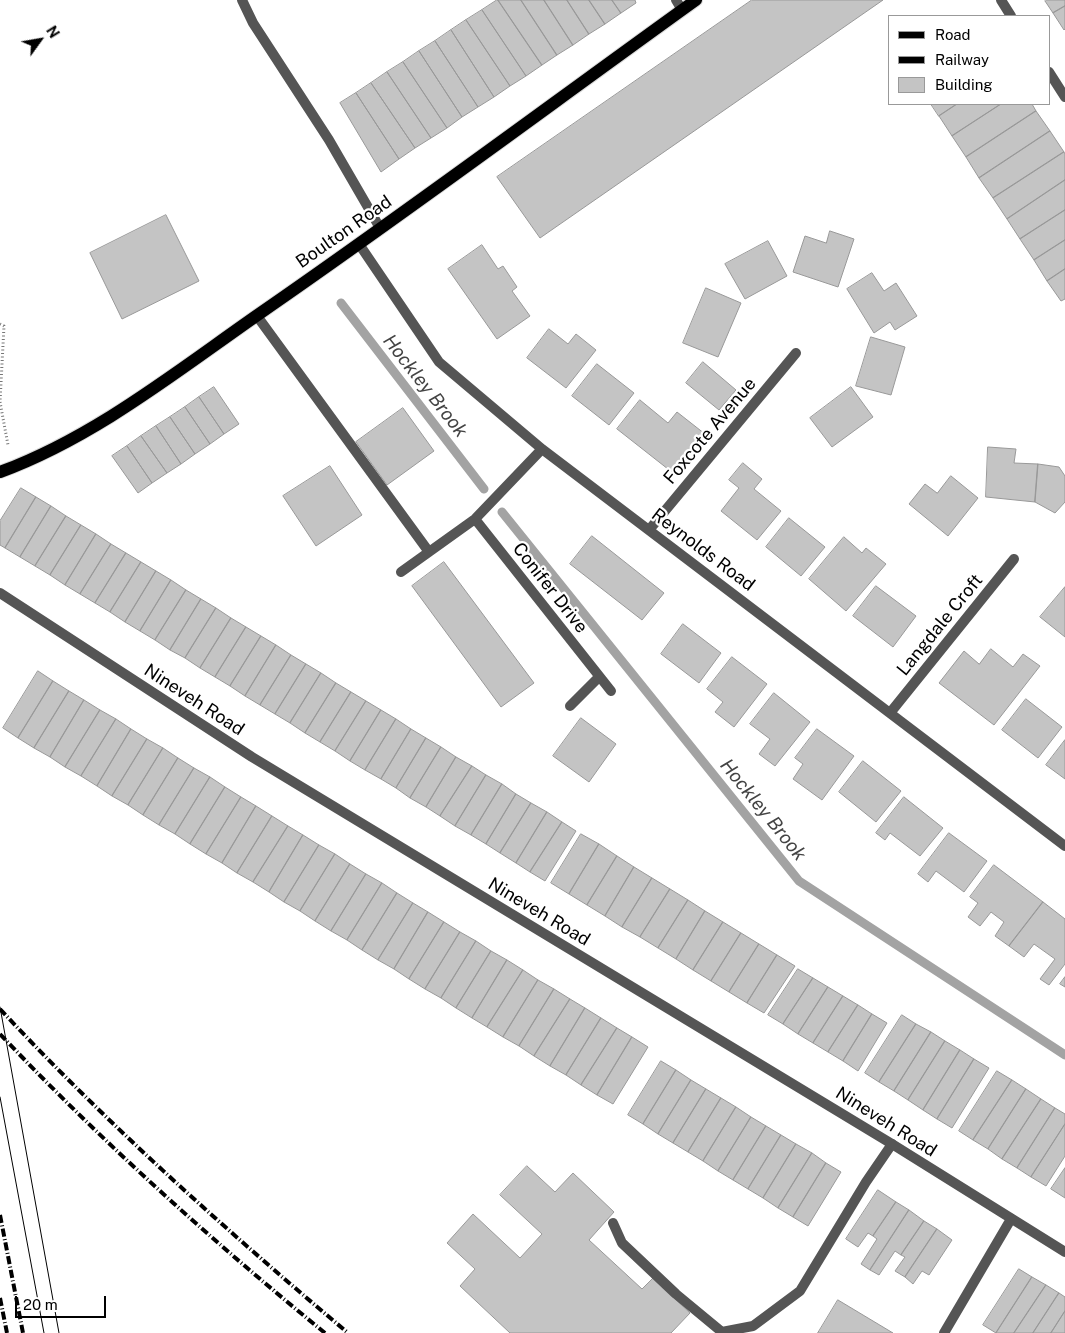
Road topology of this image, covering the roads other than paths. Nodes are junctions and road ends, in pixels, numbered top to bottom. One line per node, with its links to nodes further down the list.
1 (242, 0): 8 (street)
2 (696, 0): 4 (main road, Boulton Road)
3 (1001, 0): 5 (street)
4 (679, 5): 8 (main road, Boulton Road)
5 (1010, 15)
6 (1050, 74): 7 (street)
7 (1065, 97)
8 (380, 228): 9 (main road, Boulton Road)
9 (359, 244): 10 (main road, Boulton Road); 12 (street, Reynolds Road)
10 (257, 316): 13 (main road, Boulton Road); 16 (street)
11 (796, 353): 15 (street, Foxcote Avenue)
12 (542, 449): 14 (street); 15 (street, Reynolds Road)
13 (0, 472)
14 (474, 519): 16 (street); 20 (street, Conifer Drive)
15 (649, 530): 23 (street, Reynolds Road)
16 (429, 552): 18 (street)
17 (1014, 559): 23 (street, Langdale Croft)
18 (401, 572)
19 (0, 593): 25 (street, Nineveh Road)
20 (599, 677): 21 (street, Conifer Drive); 22 (street)
21 (611, 691)
22 (570, 706)
23 (890, 713): 24 (street, Reynolds Road)
24 (1065, 846)
25 (892, 1144): 26 (street, Nineveh Road); 27 (street)
26 (1011, 1219): 28 (street, Nineveh Road); 29 (street)
27 (613, 1223)
28 (1065, 1252)
29 (944, 1333)

